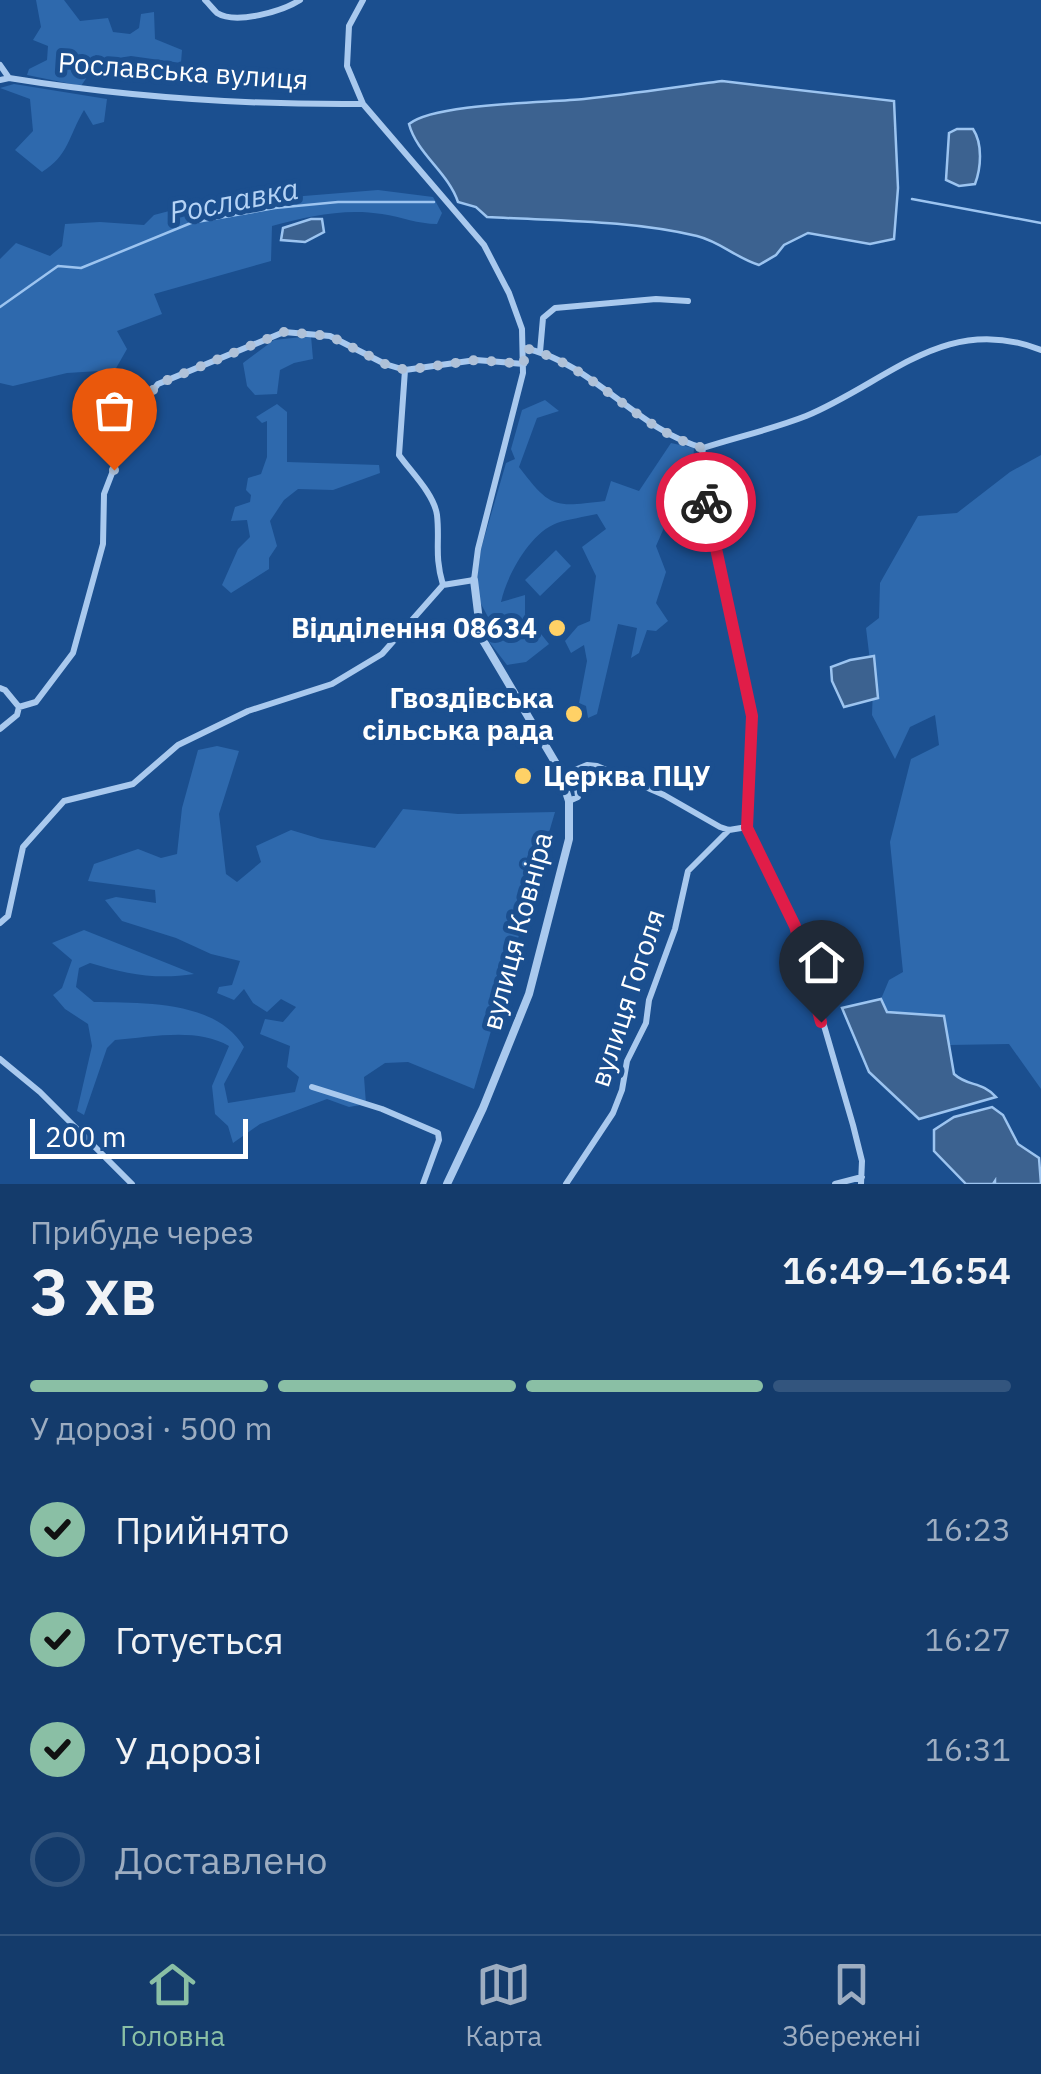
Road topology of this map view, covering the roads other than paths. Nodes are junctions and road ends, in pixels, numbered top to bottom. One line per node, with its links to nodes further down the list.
1 (206, 0): 2 (street)
2 (300, 0)
3 (363, 0): 6 (street)
4 (0, 65): 5 (street)
5 (4, 79): 6 (street, Рославська вулиця)
6 (363, 104): 8 (street)
7 (688, 301): 10 (street)
8 (524, 348): 10 (street); 11 (street)
9 (1041, 350): 13 (street)
10 (540, 352): 13 (street)
11 (524, 364): 12 (street); 14 (street)
12 (406, 370): 15 (street); 17 (street)
13 (703, 448): 20 (street)
14 (474, 580): 15 (street); 19 (street, вулиця Ковніра)
15 (442, 585): 22 (street)
16 (0, 688): 17 (street)
17 (19, 707): 18 (street)
18 (0, 730)
19 (569, 801): 21 (street); 28 (street, вулиця Ковніра)
20 (747, 828): 21 (street); 25 (street)
21 (729, 830): 29 (street, вулиця Гоголя)
22 (0, 923)
23 (0, 1059): 26 (street)
24 (312, 1087): 27 (street)
25 (862, 1180): 30 (street)
26 (132, 1184)
27 (423, 1184)
28 (446, 1184)
29 (566, 1184)
30 (835, 1184)

